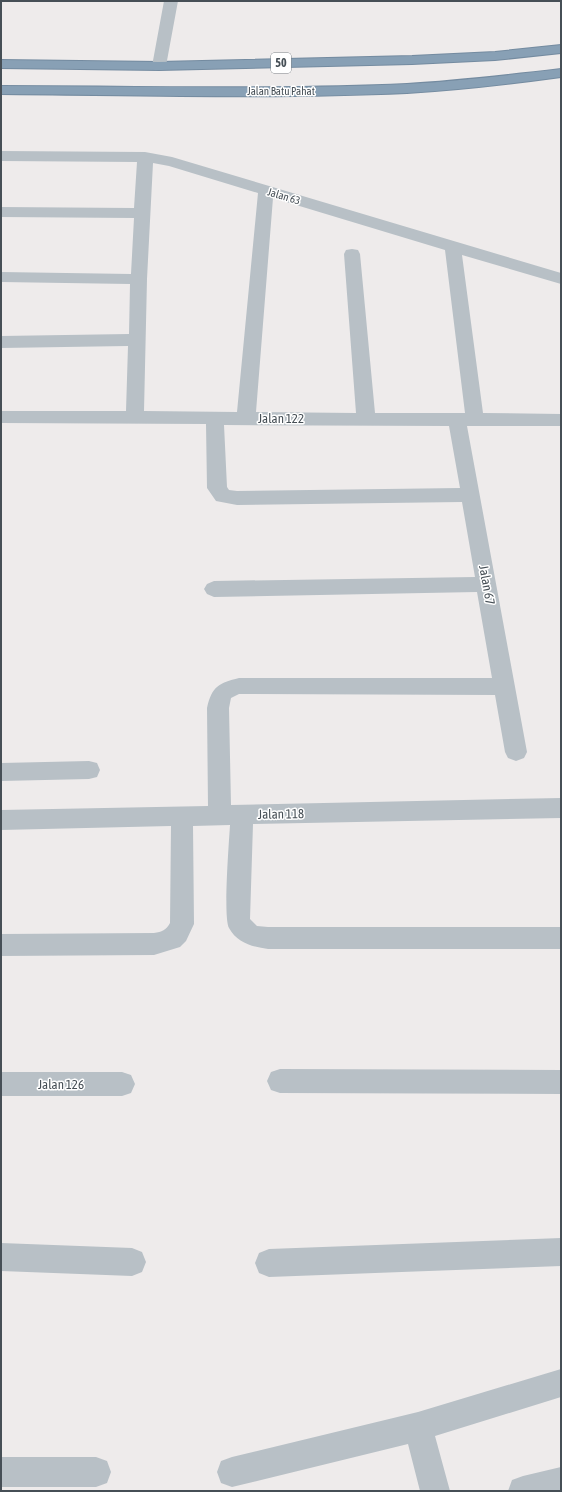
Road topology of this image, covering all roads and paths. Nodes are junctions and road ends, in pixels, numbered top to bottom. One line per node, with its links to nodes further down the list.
1 (171, 1): 4 (street)
2 (561, 49): 4 (highway, 50)
3 (1, 64): 4 (highway, 50)
4 (159, 66)
5 (561, 73): 6 (highway, Jalan Batu Pahat / 50)
6 (507, 80): 7 (highway); 8 (highway, Jalan Batu Pahat / 50)
7 (561, 86)
8 (1, 90)
9 (1, 156): 10 (street, Jalan 63)
10 (145, 157): 11 (street, Jalan 63); 13 (street)
11 (266, 190): 14 (street, Jalan 63); 24 (street)
12 (1, 212): 13 (street)
13 (143, 213): 17 (street)
14 (453, 246): 18 (street, Jalan 63); 26 (street, Jalan 67)
15 (352, 254): 25 (street)
16 (1, 277): 17 (street)
17 (139, 279): 19 (street)
18 (561, 279)
19 (137, 340): 20 (street); 22 (street)
20 (1, 342)
21 (1, 417): 22 (street, Jalan 122)
22 (135, 418): 23 (street, Jalan 122)
23 (215, 418): 24 (street, Jalan 122); 28 (street)
24 (246, 418): 25 (street, Jalan 122)
25 (366, 418): 26 (street, Jalan 122)
26 (466, 419): 27 (street, Jalan 122); 28 (street, Jalan 67)
27 (561, 420)
28 (471, 495): 29 (street, Jalan 67)
29 (487, 584): 30 (street); 31 (street, Jalan 67)
30 (214, 589)
31 (505, 687): 32 (street, Jalan 67); 36 (street)
32 (516, 752)
33 (89, 770): 34 (street)
34 (1, 772)
35 (561, 808): 36 (street, Jalan 118)
36 (231, 815): 37 (street, Jalan 118); 39 (street)
37 (182, 816): 38 (street, Jalan 118); 40 (street)
38 (1, 820)
39 (561, 938)
40 (1, 945)
41 (280, 1081): 42 (street)
42 (561, 1082)
43 (1, 1084): 44 (street, Jalan 126)
44 (122, 1084)
45 (561, 1252): 48 (street)
46 (1, 1257): 47 (street)
47 (132, 1262)
48 (269, 1263)
49 (561, 1383): 50 (street)
50 (418, 1427): 53 (street); 55 (street)
51 (1, 1472): 52 (street)
52 (96, 1472)
53 (232, 1472)
54 (561, 1482): 56 (street)
55 (435, 1491)
56 (523, 1491)

